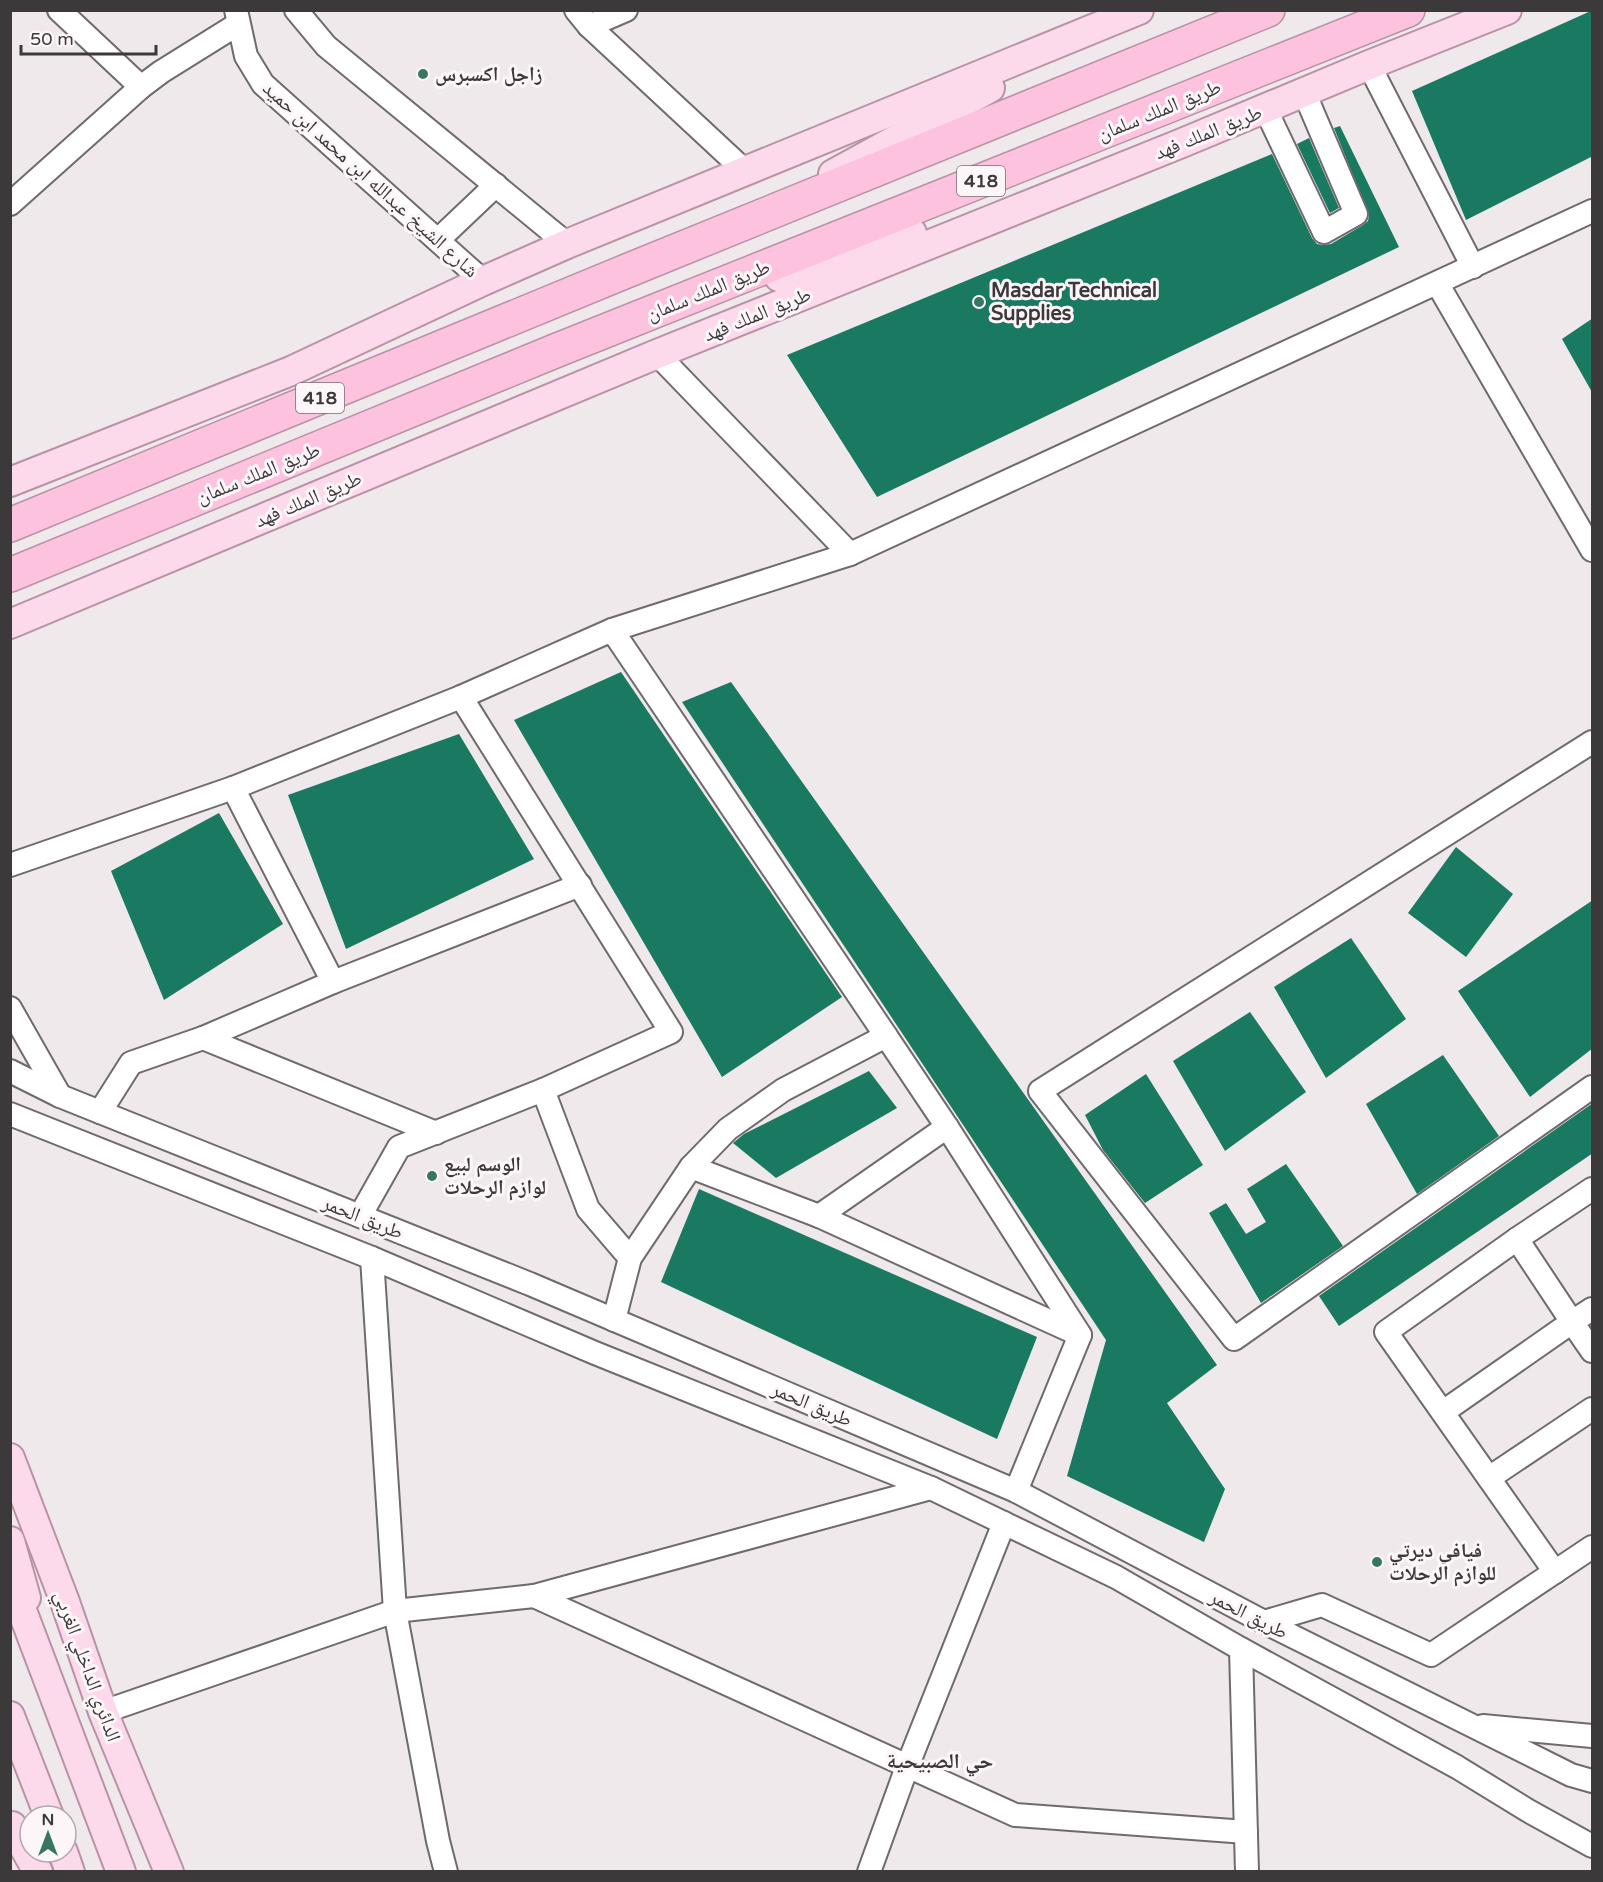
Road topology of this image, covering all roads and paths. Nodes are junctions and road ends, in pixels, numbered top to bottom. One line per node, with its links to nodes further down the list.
1 (59, 10): 13 (street)
2 (296, 10): 18 (street)
3 (626, 10): 10 (street)
4 (1139, 10): 11 (main road)
5 (1268, 10): 21 (highway, 418)
6 (1408, 10): 27 (highway, طريق الملك سلمان / 418)
7 (1472, 10): 12 (main road)
8 (1507, 10): 12 (main road, طريق الملك فهد)
9 (237, 17): 13 (street); 22 (street, شارع الشيخ عبدالله ابن محمد ابن حميد)
10 (582, 18): 17 (street)
11 (1113, 21): 17 (main road); 21 (main road)
12 (1369, 65): 14 (main road, طريق الملك فهد); 24 (street)
13 (141, 87): 19 (street)
14 (1304, 92): 15 (main road, طريق الملك فهد); 15 (street)
15 (1265, 108): 16 (main road, طريق الملك فهد)
16 (1182, 143): 27 (main road); 28 (main road, طريق الملك فهد)
17 (745, 171): 23 (main road)
18 (496, 185): 22 (street); 23 (street)
19 (10, 204)
20 (1593, 211): 24 (street)
21 (737, 226): 30 (highway, 418)
22 (438, 240): 25 (street, شارع الشيخ عبدالله ابن محمد ابن حميد)
23 (567, 244): 25 (main road)
24 (1473, 267): 26 (street)
25 (483, 281): 29 (main road)
26 (1437, 283): 31 (street); 32 (street)
27 (555, 351): 33 (highway, طريق الملك سلمان / 418)
28 (657, 354): 32 (street); 34 (main road, طريق الملك فهد)
29 (10, 482)
30 (10, 525)
31 (1593, 550)
32 (850, 554): 35 (street)
33 (10, 575)
34 (11, 623)
35 (612, 630): 36 (street); 43 (street)
36 (461, 697): 38 (street); 40 (street)
37 (1593, 742): 46 (street)
38 (233, 788): 39 (street); 41 (street)
39 (10, 865)
40 (580, 885): 41 (street); 47 (street)
41 (333, 982): 44 (street)
42 (10, 1008): 48 (street)
43 (886, 1036): 51 (street); 53 (street)
44 (203, 1038): 49 (street); 52 (street)
45 (10, 1071): 48 (street, طريق الحمر)
46 (1593, 1087)
47 (543, 1090): 52 (street); 59 (street)
48 (60, 1096): 49 (street, طريق الحمر)
49 (100, 1112): 55 (street, طريق الحمر)
50 (10, 1113): 58 (street, طريق الحمر)
51 (947, 1127): 56 (street); 63 (street)
52 (436, 1133): 55 (street)
53 (691, 1167): 56 (street); 59 (street)
54 (1593, 1189): 57 (street)
55 (360, 1216): 61 (street, طريق الحمر)
56 (819, 1216): 63 (street)
57 (1517, 1239): 62 (street); 66 (street)
58 (372, 1258): 69 (street, طريق الحمر); 77 (street)
59 (630, 1258): 61 (street)
60 (1593, 1309): 62 (street)
61 (614, 1320): 70 (street, طريق الحمر)
62 (1572, 1322): 64 (street); 66 (street)
63 (1080, 1335): 70 (street)
64 (1593, 1351)
65 (1593, 1409): 68 (street)
66 (1443, 1412): 68 (street)
67 (10, 1458): 81 (main road, الدائري الداخلي الغربي)
68 (1489, 1478): 74 (street)
69 (931, 1488): 71 (street, طريق الحمر); 76 (street)
70 (1016, 1491): 78 (street, طريق الحمر)
71 (1004, 1524): 79 (street, طريق الحمر); 85 (street)
72 (10, 1541): 80 (main road)
73 (1593, 1547): 74 (street)
74 (1555, 1572): 78 (street)
75 (10, 1579): 80 (main road)
76 (534, 1596): 77 (street); 85 (street)
77 (395, 1611): 81 (street); 95 (street)
78 (1264, 1623): 83 (street, طريق الحمر)
79 (1241, 1649): 89 (street); 90 (street, طريق الحمر)
80 (57, 1707): 93 (main road)
81 (103, 1713): 94 (main road, الدائري الداخلي الغربي)
82 (10, 1716): 87 (main road)
83 (1469, 1725): 84 (street); 86 (street, طريق الحمر)
84 (1593, 1736)
85 (908, 1767): 89 (street); 96 (street)
86 (1593, 1781)
87 (44, 1804)
88 (11, 1824): 91 (main road); 92 (main road)
89 (1246, 1832): 97 (street)
90 (1593, 1846)
91 (28, 1872)
92 (38, 1872)
93 (121, 1872)
94 (169, 1872)
95 (446, 1872)
96 (869, 1872)
97 (1247, 1872)

